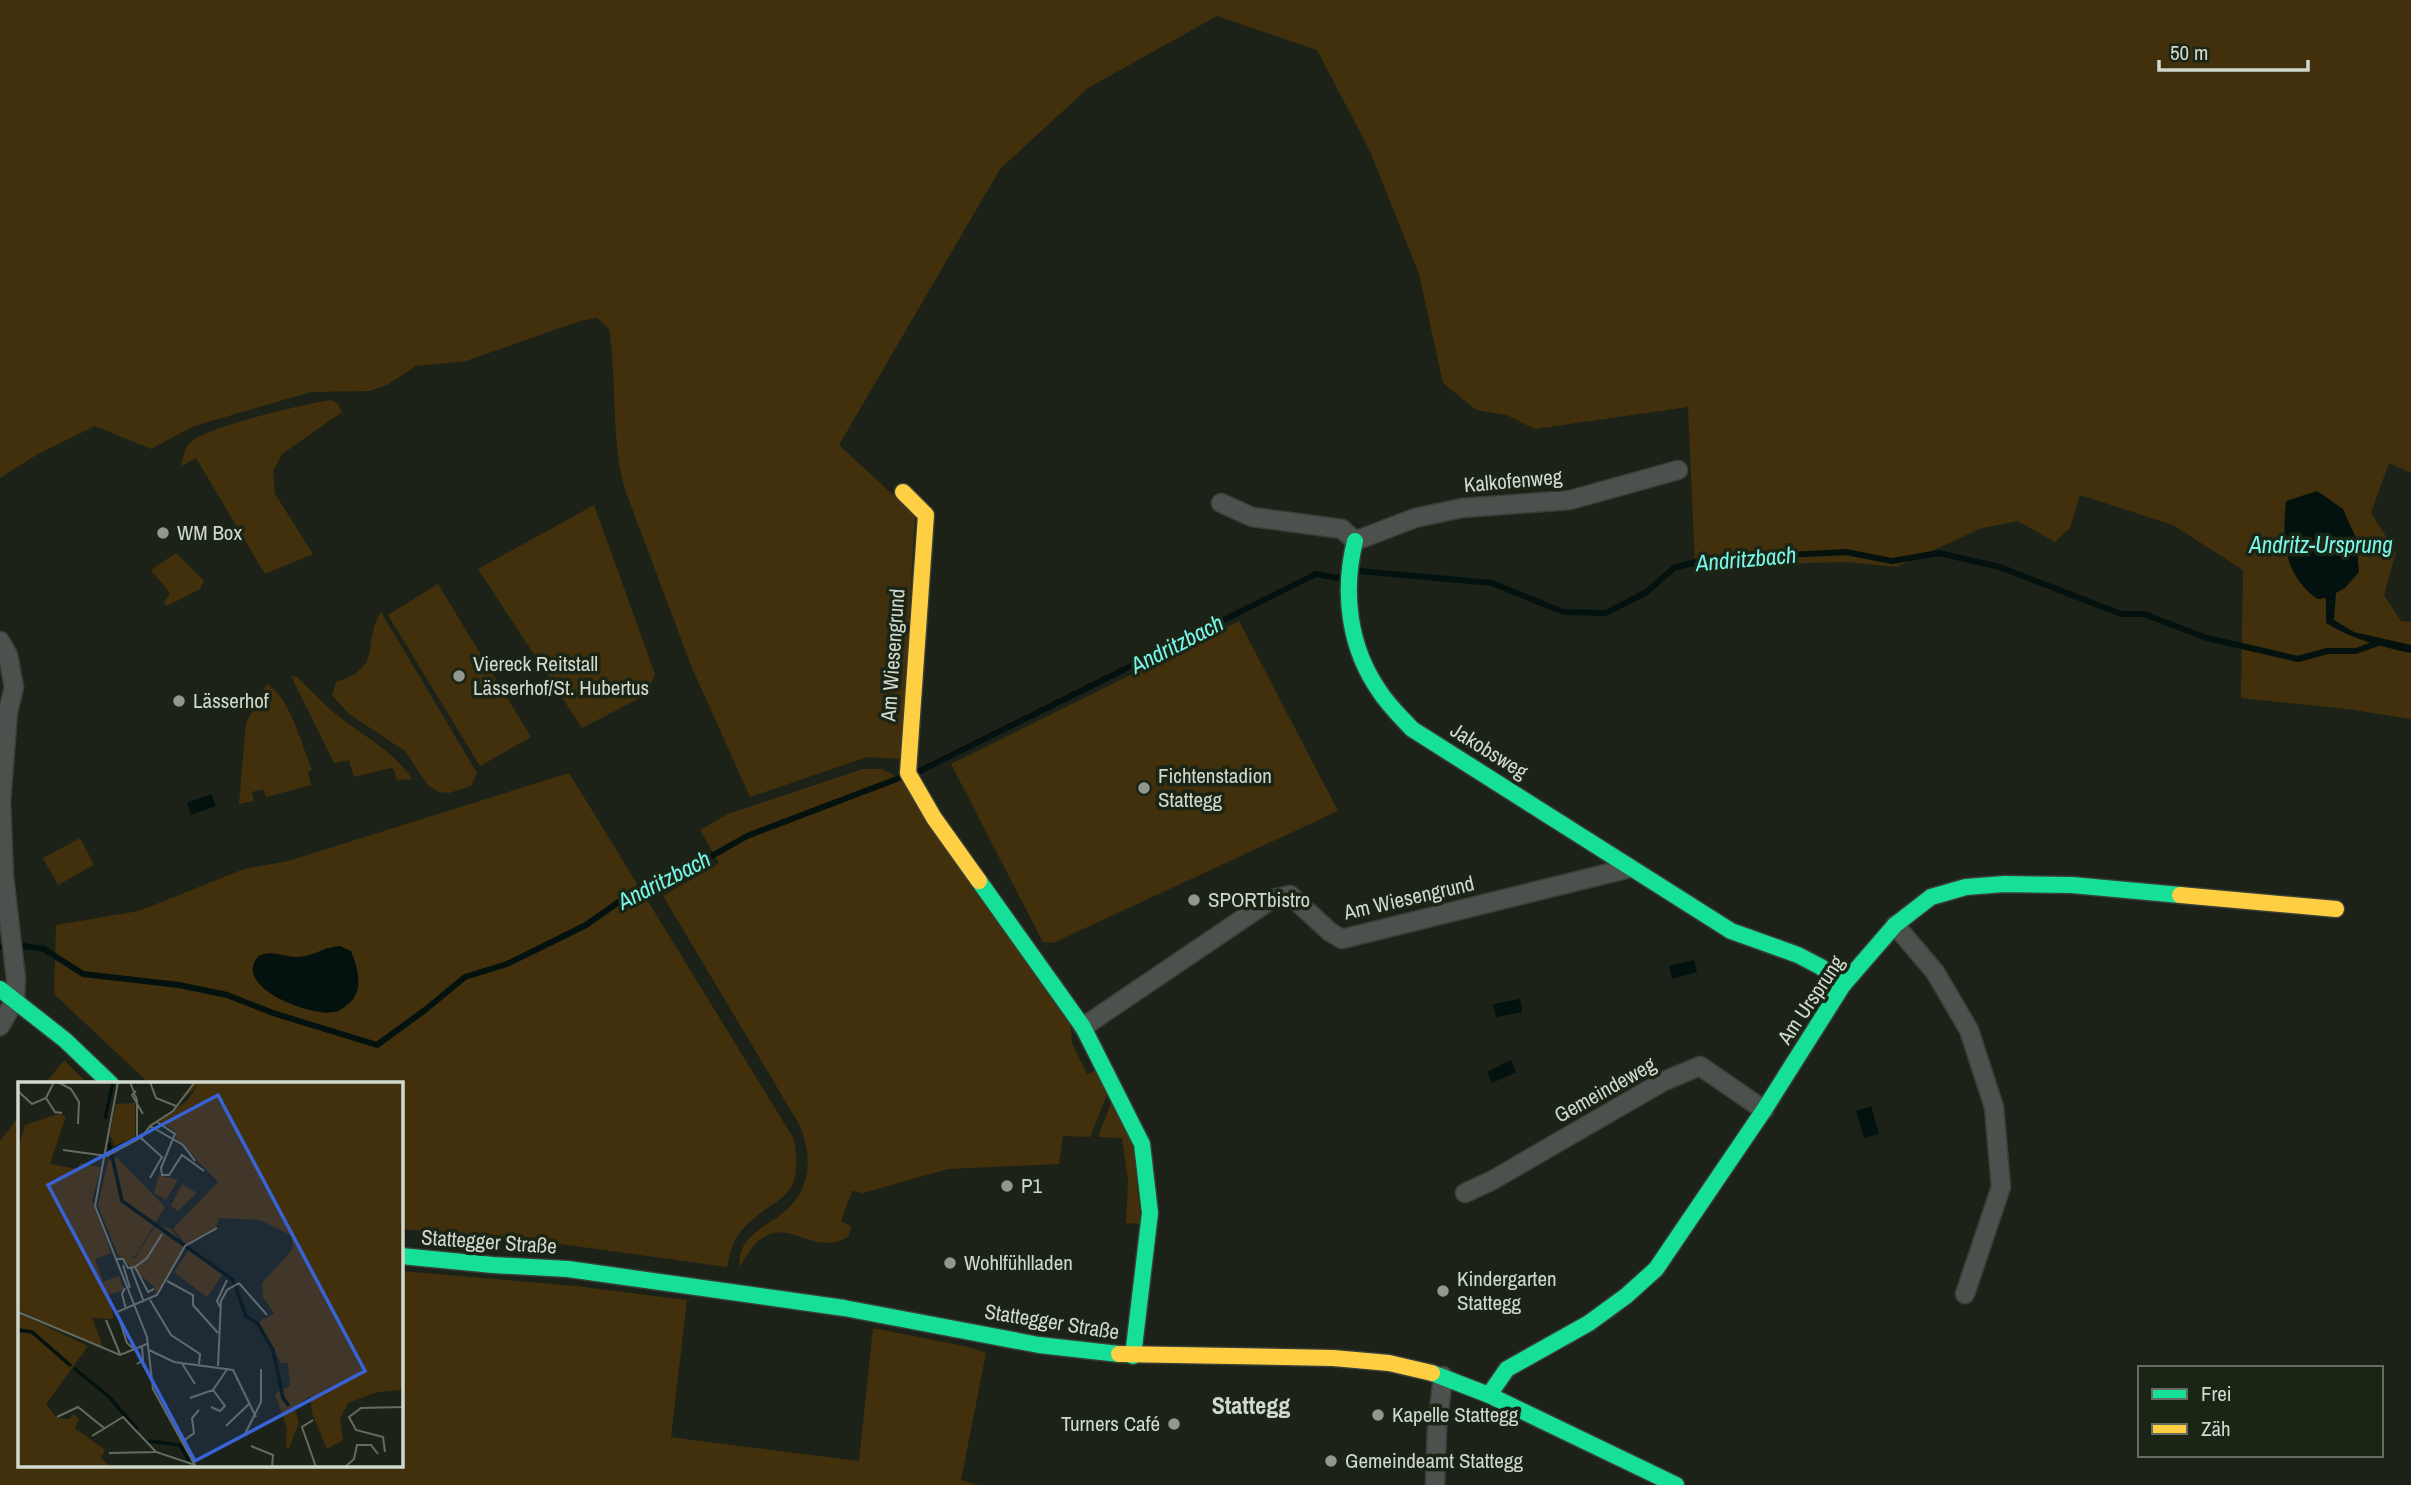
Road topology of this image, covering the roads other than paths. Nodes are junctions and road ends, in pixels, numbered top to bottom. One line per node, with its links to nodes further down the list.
1 (1678, 470): 4 (street, Kalkofenweg)
2 (903, 492): 14 (street, Am Wiesengrund)
3 (1221, 503): 4 (street)
4 (1354, 541): 7 (street, Jakobsweg)
5 (0, 641): 6 (street)
6 (4, 710): 12 (street)
7 (1630, 868): 10 (street, Jakobsweg); 14 (street, Am Wiesengrund)
8 (2336, 909): 9 (street, Am Ursprung)
9 (1895, 925): 10 (street, Am Ursprung); 19 (street)
10 (1843, 985): 16 (street, Am Ursprung)
11 (0, 989): 12 (street)
12 (15, 1000): 13 (street); 15 (street)
13 (0, 1026)
14 (1083, 1027): 20 (street, Am Wiesengrund)
15 (109, 1082)
16 (1764, 1110): 17 (street, Gemeindeweg); 22 (street, Am Ursprung)
17 (1465, 1193)
18 (402, 1256): 20 (street, Stattegger Straße)
19 (1965, 1294)
20 (1133, 1356): 21 (street, Stattegger Straße)
21 (1443, 1376): 22 (street, Stattegger Straße); 23 (street)
22 (1489, 1395): 24 (street, Stattegger Straße)
23 (1435, 1485)
24 (1676, 1485)

